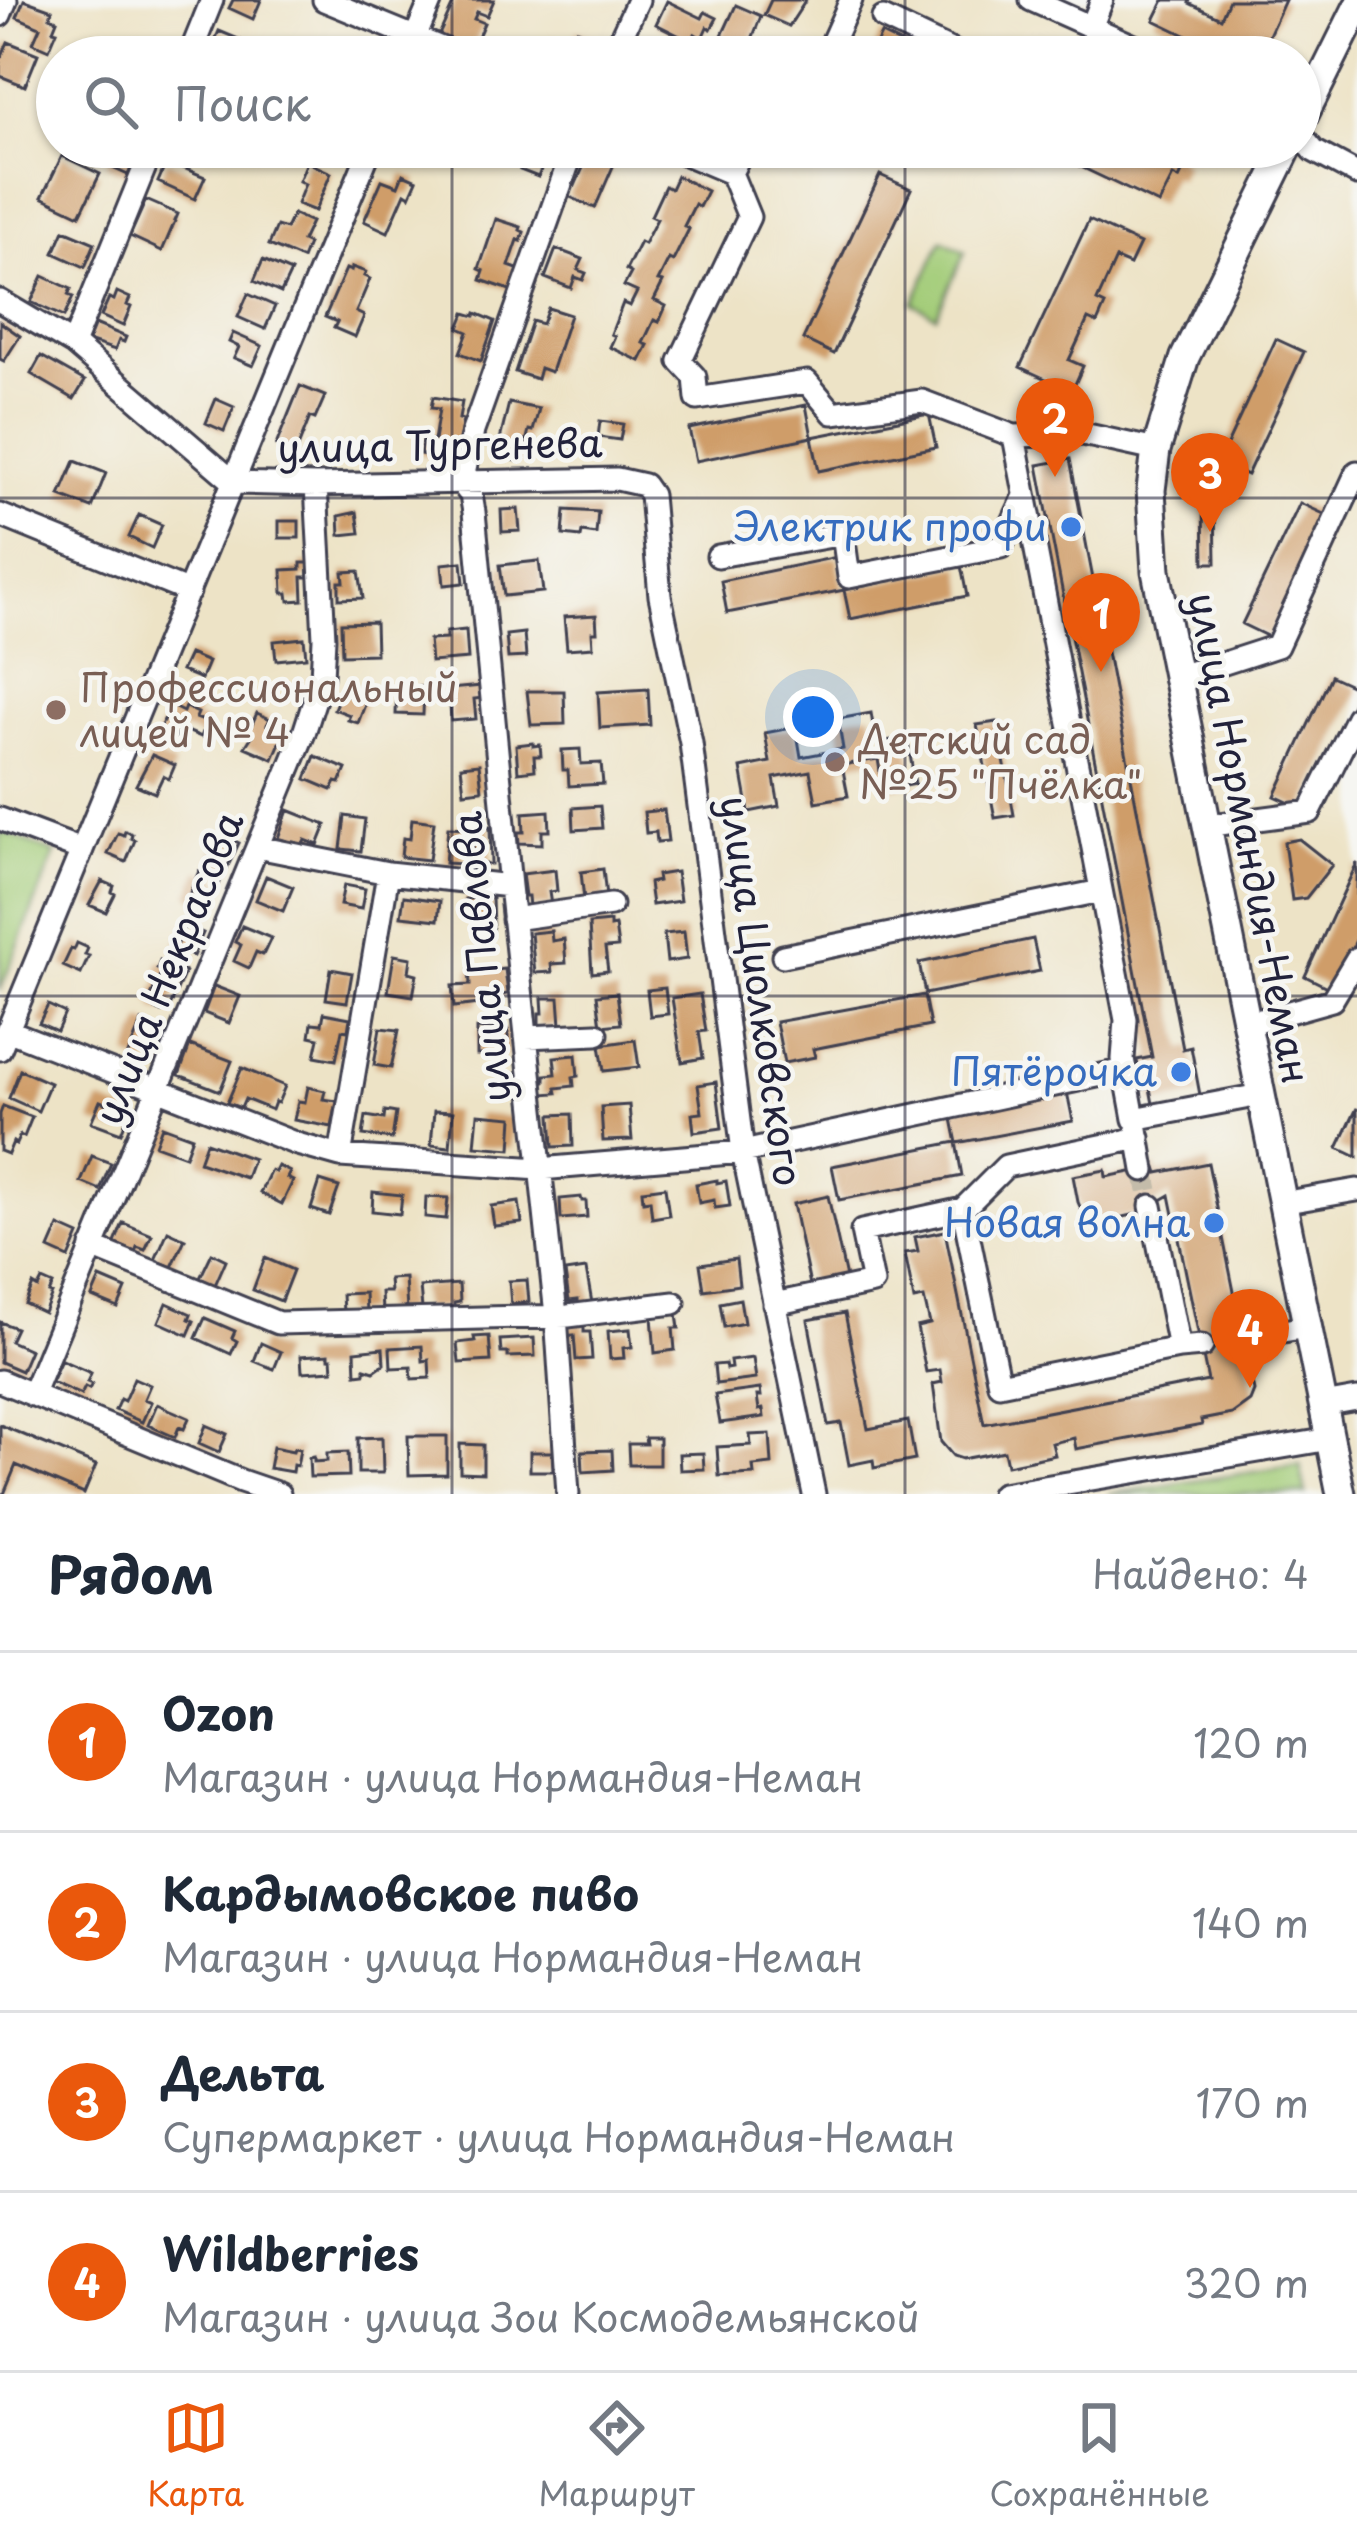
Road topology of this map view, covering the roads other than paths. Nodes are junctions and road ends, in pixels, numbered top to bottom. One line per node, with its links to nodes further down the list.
1 (6, 0): 10 (street)
2 (212, 0): 13 (street)
3 (324, 0): 14 (street)
4 (431, 0): 15 (street)
5 (638, 0): 16 (street)
6 (851, 0): 17 (street)
7 (1031, 0): 12 (street)
8 (1102, 0): 12 (street)
9 (1357, 8): 20 (main road)
10 (0, 15)
11 (883, 18): 18 (street)
12 (1091, 28): 19 (street)
13 (197, 36)
14 (393, 36)
15 (416, 36)
16 (622, 36)
17 (835, 36)
18 (921, 36)
19 (1104, 36)
20 (1321, 81)
21 (1321, 155): 29 (street)
22 (145, 168): 31 (street)
23 (362, 168): 35 (street)
24 (567, 168): 36 (street, улица Павлова)
25 (719, 168): 28 (street)
26 (734, 168): 28 (street)
27 (1278, 168): 33 (main road, улица Нормандия-Неман)
28 (731, 173): 32 (street)
29 (1357, 174)
30 (0, 301): 31 (street, улица Тургенева)
31 (74, 344): 35 (street, улица Тургенева)
32 (1013, 436): 33 (street); 39 (street)
33 (1156, 450): 43 (main road, улица Нормандия-Неман)
34 (1357, 472): 43 (street)
35 (235, 483): 37 (street, улица Тургенева); 42 (street)
36 (462, 484): 37 (street, улица Тургенева); 38 (street, улица Тургенева); 50 (street, улица Павлова)
37 (316, 485): 47 (street, улица Некрасова)
38 (651, 495): 64 (street, улица Циолковского)
39 (1025, 496): 41 (street); 51 (street)
40 (0, 515): 42 (street)
41 (718, 556)
42 (189, 592): 48 (street)
43 (1176, 675): 46 (main road, улица Нормандия-Неман)
44 (1357, 717): 46 (street)
45 (0, 819): 48 (street)
46 (1205, 826): 56 (main road, улица Нормандия-Неман)
47 (257, 847): 49 (street); 61 (street, улица Некрасова)
48 (82, 850): 59 (street)
49 (388, 873): 50 (street); 65 (street)
50 (510, 886): 53 (street, улица Павлова)
51 (1101, 891): 54 (street); 60 (street)
52 (611, 904): 53 (street)
53 (513, 919): 58 (street, улица Павлова)
54 (783, 956)
55 (1357, 958): 56 (street)
56 (1246, 1024): 62 (main road, улица Нормандия-Неман)
57 (597, 1034): 58 (street)
58 (526, 1037): 66 (street, улица Павлова)
59 (4, 1040): 61 (street)
60 (1125, 1070): 63 (street); 64 (street)
61 (158, 1088): 65 (street); 72 (street, улица Некрасова)
62 (1260, 1095): 63 (street); 69 (main road, улица Нормандия-Неман)
63 (1136, 1128): 67 (street); 71 (street)
64 (743, 1152): 66 (street); 74 (street, улица Циолковского)
65 (340, 1156): 66 (street)
66 (540, 1168): 75 (street, улица Павлова)
67 (1144, 1170)
68 (1357, 1190): 69 (street)
69 (1281, 1203): 76 (main road, улица Нормандия-Неман)
70 (1151, 1206): 71 (street)
71 (964, 1209): 74 (street)
72 (92, 1247): 75 (street); 79 (street, улица Некрасова)
73 (674, 1303): 75 (street)
74 (775, 1304): 85 (street, улица Циолковского)
75 (556, 1315): 84 (street, улица Павлова)
76 (1306, 1327): 77 (street); 81 (main road, улица Нормандия-Неман)
77 (1244, 1338)
78 (0, 1382): 79 (street)
79 (32, 1395): 83 (street)
80 (1357, 1399): 81 (street)
81 (1323, 1405): 82 (main road, улица Нормандия-Неман)
82 (1330, 1439): 86 (street); 87 (main road, улица Нормандия-Неман)
83 (279, 1494)
84 (568, 1494)
85 (814, 1494)
86 (1002, 1494)
87 (1341, 1494)

